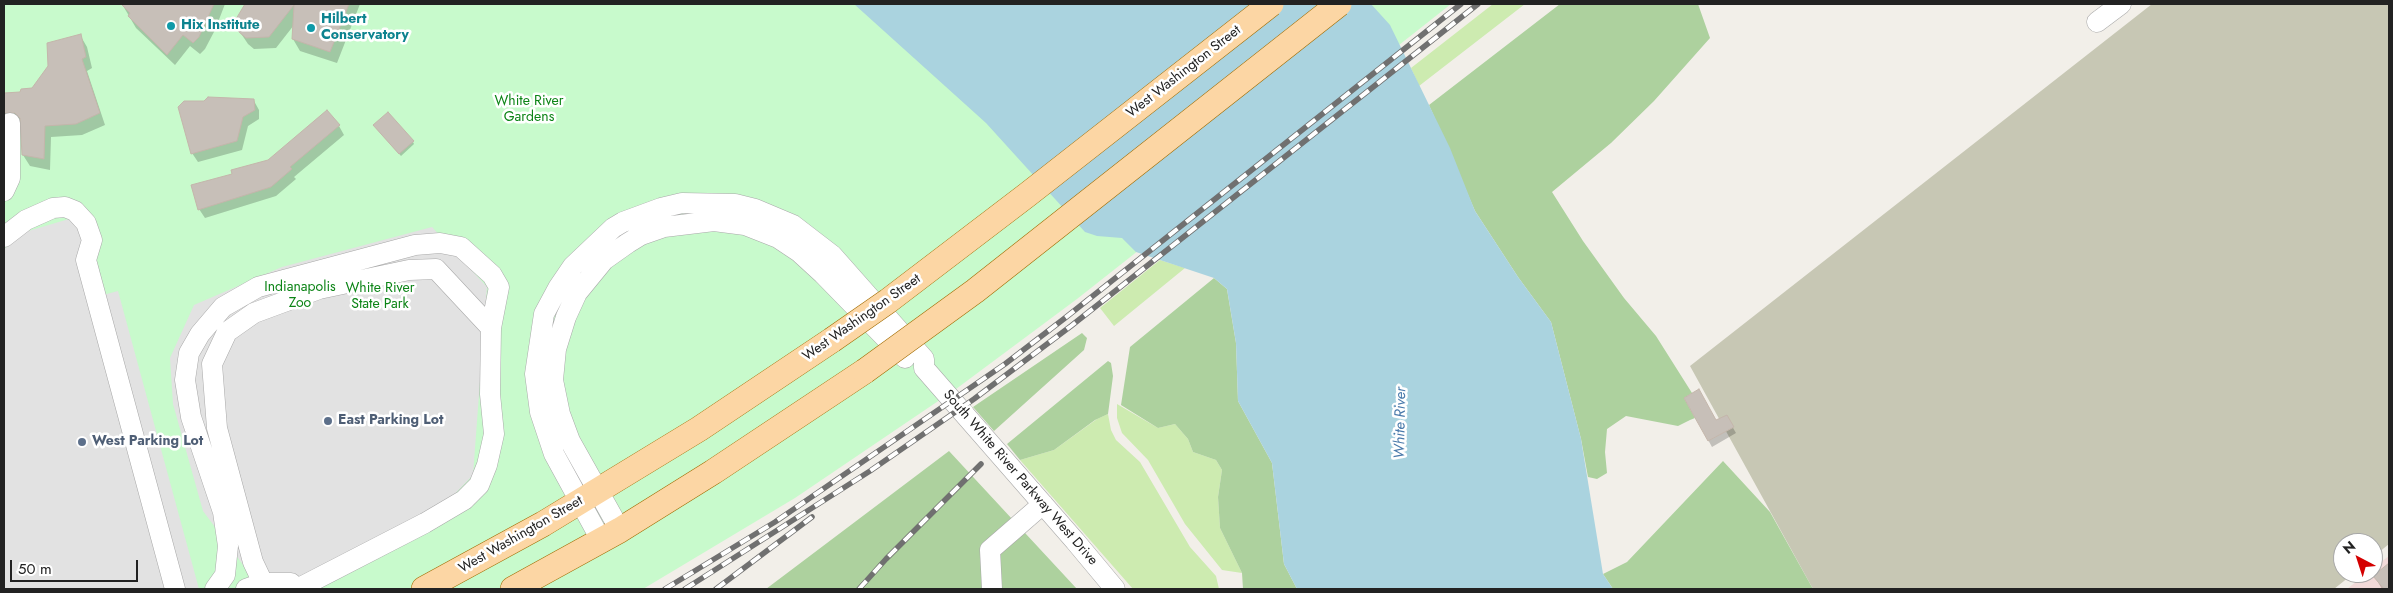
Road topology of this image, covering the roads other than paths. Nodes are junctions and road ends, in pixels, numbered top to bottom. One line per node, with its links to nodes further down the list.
1 (1271, 4): 9 (main road, West Washington Street, bridge)
2 (1339, 4): 11 (main road, bridge)
3 (2121, 4): 4 (street)
4 (2097, 22)
5 (10, 124): 6 (street)
6 (4, 191)
7 (4, 237): 14 (street)
8 (491, 328): 12 (street); 13 (street); 15 (street)
9 (589, 497): 10 (street, South White River Parkway West Drive); 11 (street, South White River Parkway West Drive); 16 (main road, West Washington Street)
10 (1043, 504): 18 (street); 19 (street, South White River Parkway West Drive)
11 (610, 535): 17 (main road)
12 (255, 586): 13 (street)
13 (294, 586)
14 (175, 589)
15 (215, 589)
16 (424, 589)
17 (513, 589)
18 (992, 589)
19 (1115, 589)

